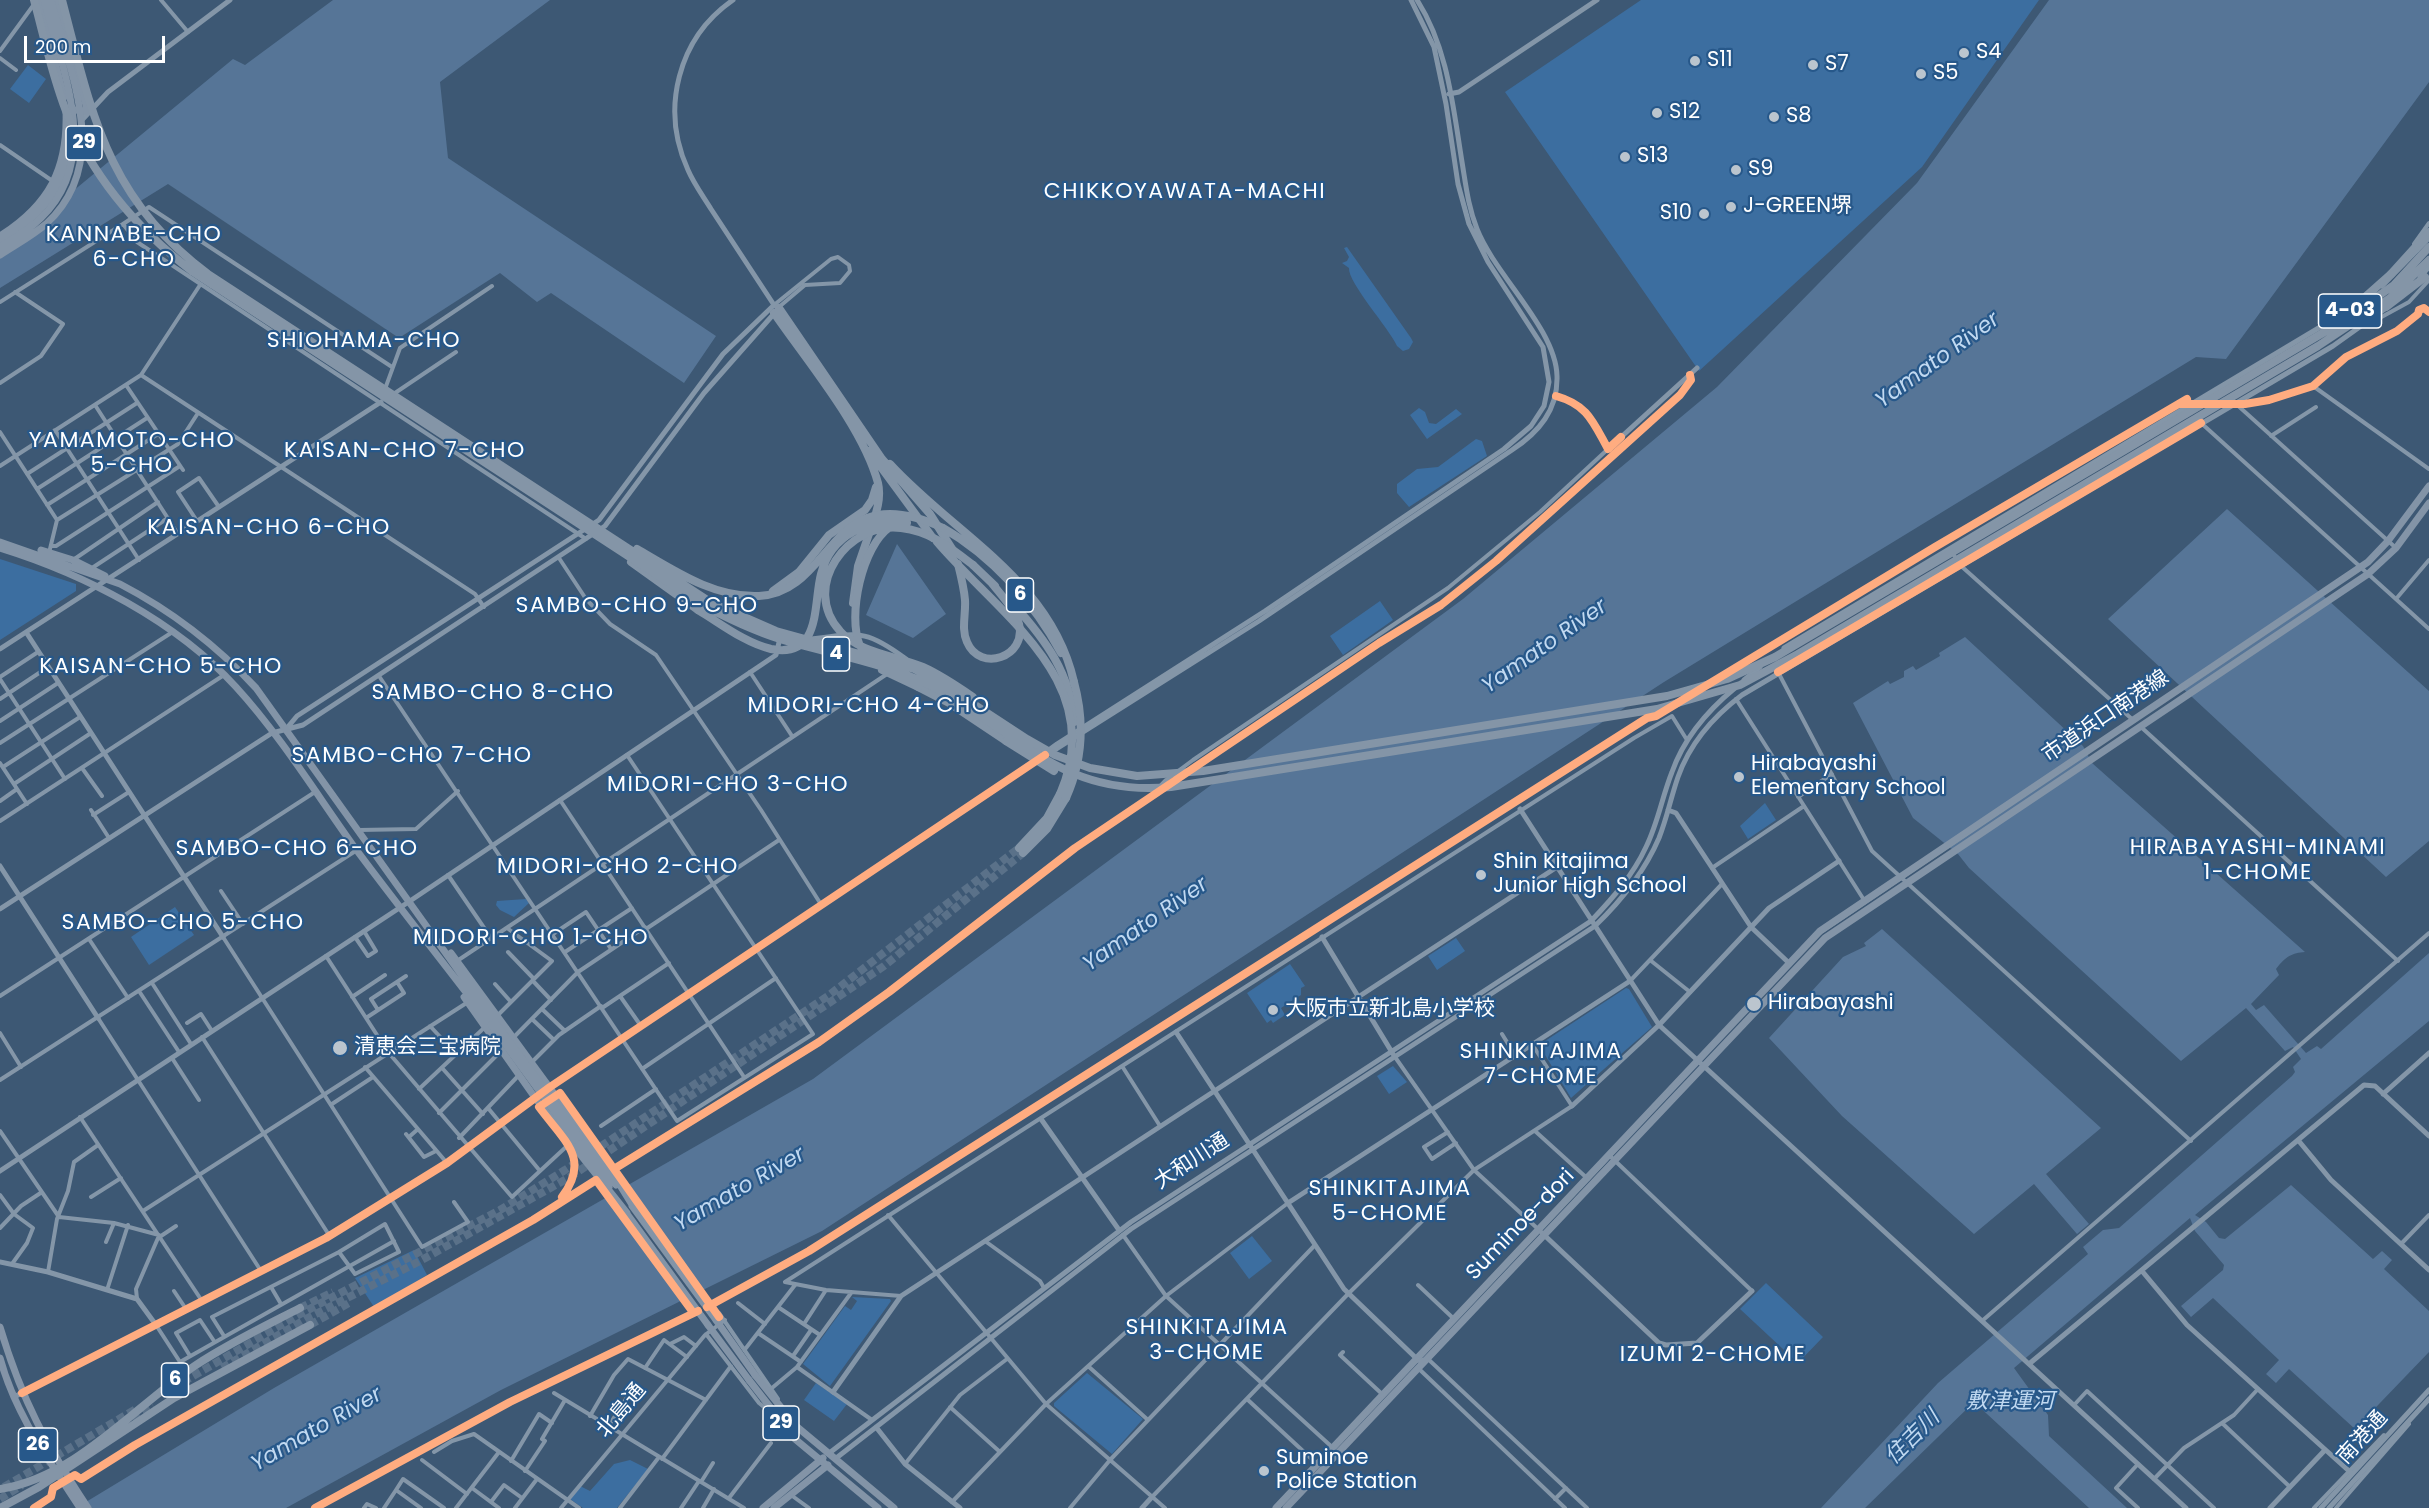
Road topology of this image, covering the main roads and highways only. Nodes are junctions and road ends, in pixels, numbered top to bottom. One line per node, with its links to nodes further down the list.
1 (44, 0): 10 (main road, 29, bridge)
2 (50, 0): 12 (main road, 29, bridge)
3 (56, 0): 6 (main road, bridge)
4 (62, 0): 22 (highway, 4, bridge)
5 (36, 1): 6 (main road); 24 (highway, 4, bridge)
6 (64, 97): 9 (main road)
7 (78, 125): 10 (main road)
8 (2429, 232): 15 (highway, 4-03, bridge)
9 (0, 237)
10 (0, 245)
11 (2429, 247): 15 (highway, 4, bridge)
12 (0, 255)
13 (2429, 260): 16 (highway, 4, bridge)
14 (2429, 273): 16 (highway, 4-03, bridge)
15 (2304, 343): 37 (highway, 4, bridge)
16 (2318, 346): 38 (highway, 4, bridge)
17 (847, 419): 18 (highway, 4); 19 (highway, 4); 36 (highway, bridge)
18 (867, 438): 32 (highway); 35 (highway)
19 (874, 471): 33 (highway, 4, bridge); 34 (highway, 4, bridge)
20 (2429, 486): 43 (main road, 市道浜口南港線)
21 (2429, 503): 44 (main road, 市道浜口南港線)
22 (587, 524): 33 (highway, 4, bridge); 37 (highway, 4, bridge)
23 (943, 528): 33 (highway, bridge); 34 (highway, 6, bridge); 35 (highway, 6)
24 (598, 535): 28 (highway, 4, bridge); 38 (highway, 4, bridge)
25 (0, 539): 30 (main road); 30 (main road)
26 (0, 548): 29 (main road)
27 (0, 553): 29 (main road)
28 (973, 565): 31 (highway, 6, bridge); 32 (highway, 6)
29 (78, 576): 42 (main road)
30 (110, 579): 41 (main road)
31 (826, 582): 37 (highway, 4, bridge)
32 (991, 582): 36 (highway, 6, bridge)
33 (751, 596)
34 (855, 632): 38 (highway, 4, bridge)
35 (1074, 682): 39 (highway, 6, bridge)
36 (1074, 733): 39 (highway, 6, bridge)
37 (1067, 760)
38 (1189, 784)
39 (1063, 796): 40 (highway, 6)
40 (1021, 851)
41 (410, 901): 45 (main road, 29); 45 (main road)
42 (401, 907): 45 (main road, 29); 45 (main road)
43 (1788, 963): 46 (main road, Suminoe-dori)
44 (1796, 969): 46 (main road, Suminoe-dori)
45 (492, 1022): 47 (main road, 29, bridge); 47 (main road, 29); 47 (main road, 29)
46 (1612, 1159): 66 (main road, Suminoe-dori); 67 (main road, Suminoe-dori)
47 (607, 1178): 52 (main road, 29, bridge); 52 (main road, 29, bridge)
48 (300, 1308): 56 (highway, 6)
49 (310, 1325): 56 (highway, 6)
50 (0, 1327): 56 (highway, 26)
51 (0, 1358): 56 (highway, 26)
52 (752, 1377): 53 (main road, 29); 55 (main road, 29)
53 (828, 1454): 54 (main road, 29); 55 (main road)
54 (835, 1459): 55 (main road); 65 (main road, 29)
55 (823, 1463): 62 (main road); 63 (main road); 64 (main road, 29)
56 (59, 1471): 57 (highway, 26); 58 (highway); 59 (highway)
57 (71, 1487): 60 (highway, 26); 61 (highway, 26)
58 (0, 1489)
59 (0, 1508)
60 (80, 1508)
61 (88, 1508)
62 (763, 1508)
63 (774, 1508)
64 (878, 1508)
65 (894, 1508)
66 (1276, 1508)
67 (1286, 1508)

